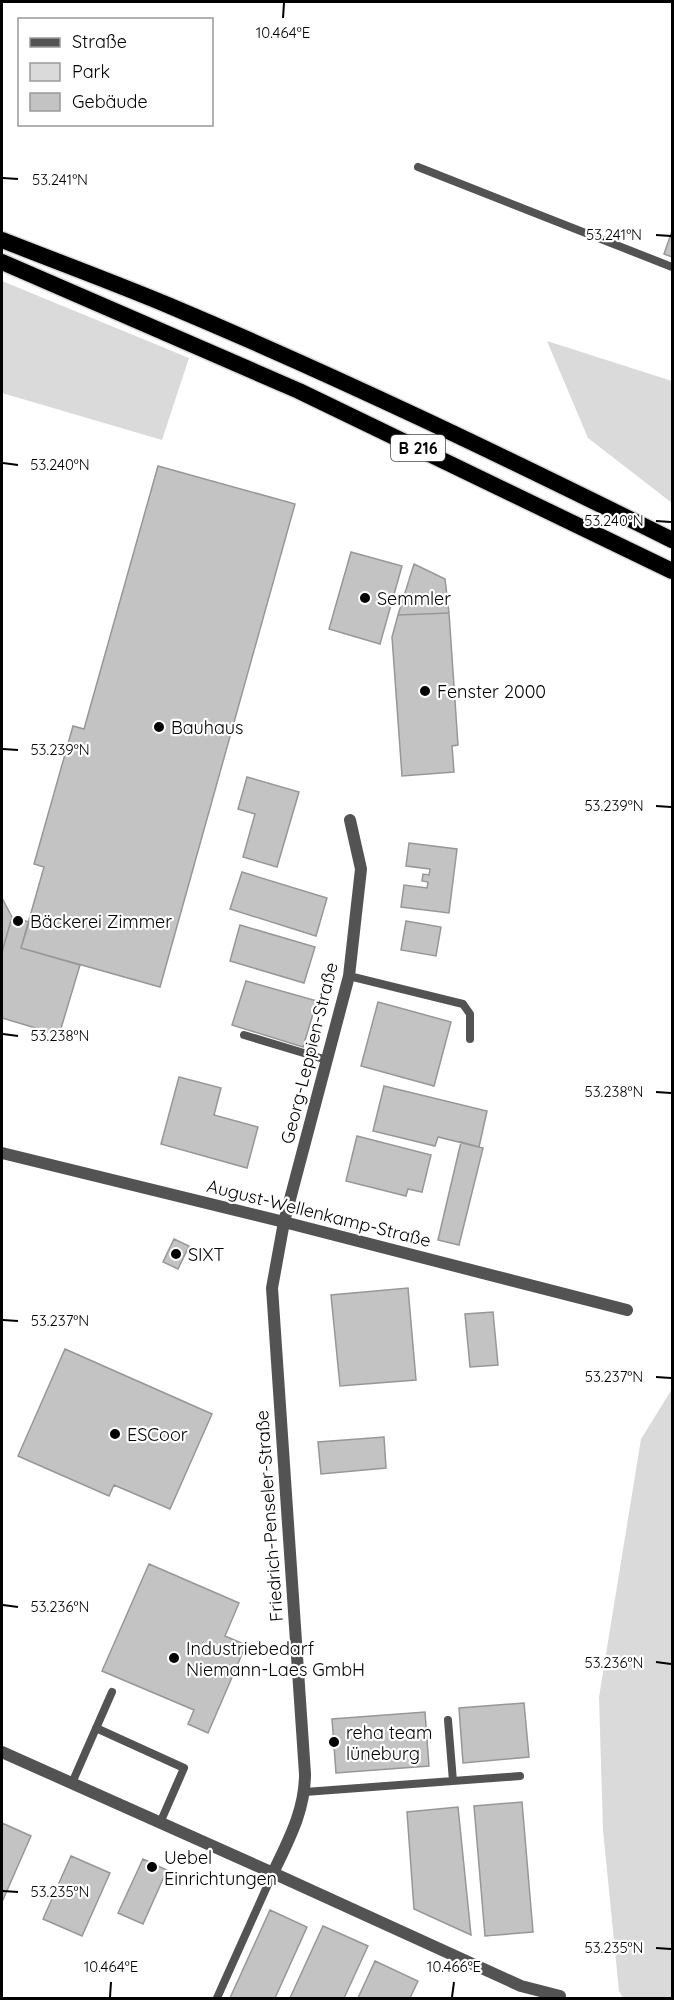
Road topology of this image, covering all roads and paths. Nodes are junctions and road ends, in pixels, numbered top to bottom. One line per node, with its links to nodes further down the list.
1 (418, 167): 4 (lane)
2 (2, 240): 5 (highway, B 216)
3 (2, 262): 6 (highway, B 216)
4 (672, 267)
5 (672, 540)
6 (672, 571)
7 (350, 820): 8 (street, Georg-Leppien-Straße)
8 (349, 976): 10 (lane); 11 (street, Georg-Leppien-Straße)
9 (244, 1035): 11 (lane)
10 (470, 1039)
11 (327, 1060): 13 (street, Georg-Leppien-Straße)
12 (2, 1153): 13 (street, August-Wellenkamp-Straße)
13 (284, 1222): 14 (street, August-Wellenkamp-Straße); 22 (street, Friedrich-Penseler-Straße)
14 (627, 1310)
15 (112, 1692): 17 (lane)
16 (448, 1720): 20 (lane)
17 (96, 1728): 21 (lane); 23 (lane)
18 (2, 1752): 21 (street)
19 (520, 1776): 20 (lane)
20 (453, 1781): 22 (lane)
21 (72, 1783): 23 (street)
22 (305, 1792): 24 (street, Friedrich-Penseler-Straße)
23 (160, 1823): 24 (street)
24 (273, 1873): 25 (street); 26 (lane)
25 (560, 1995)
26 (217, 1998)

